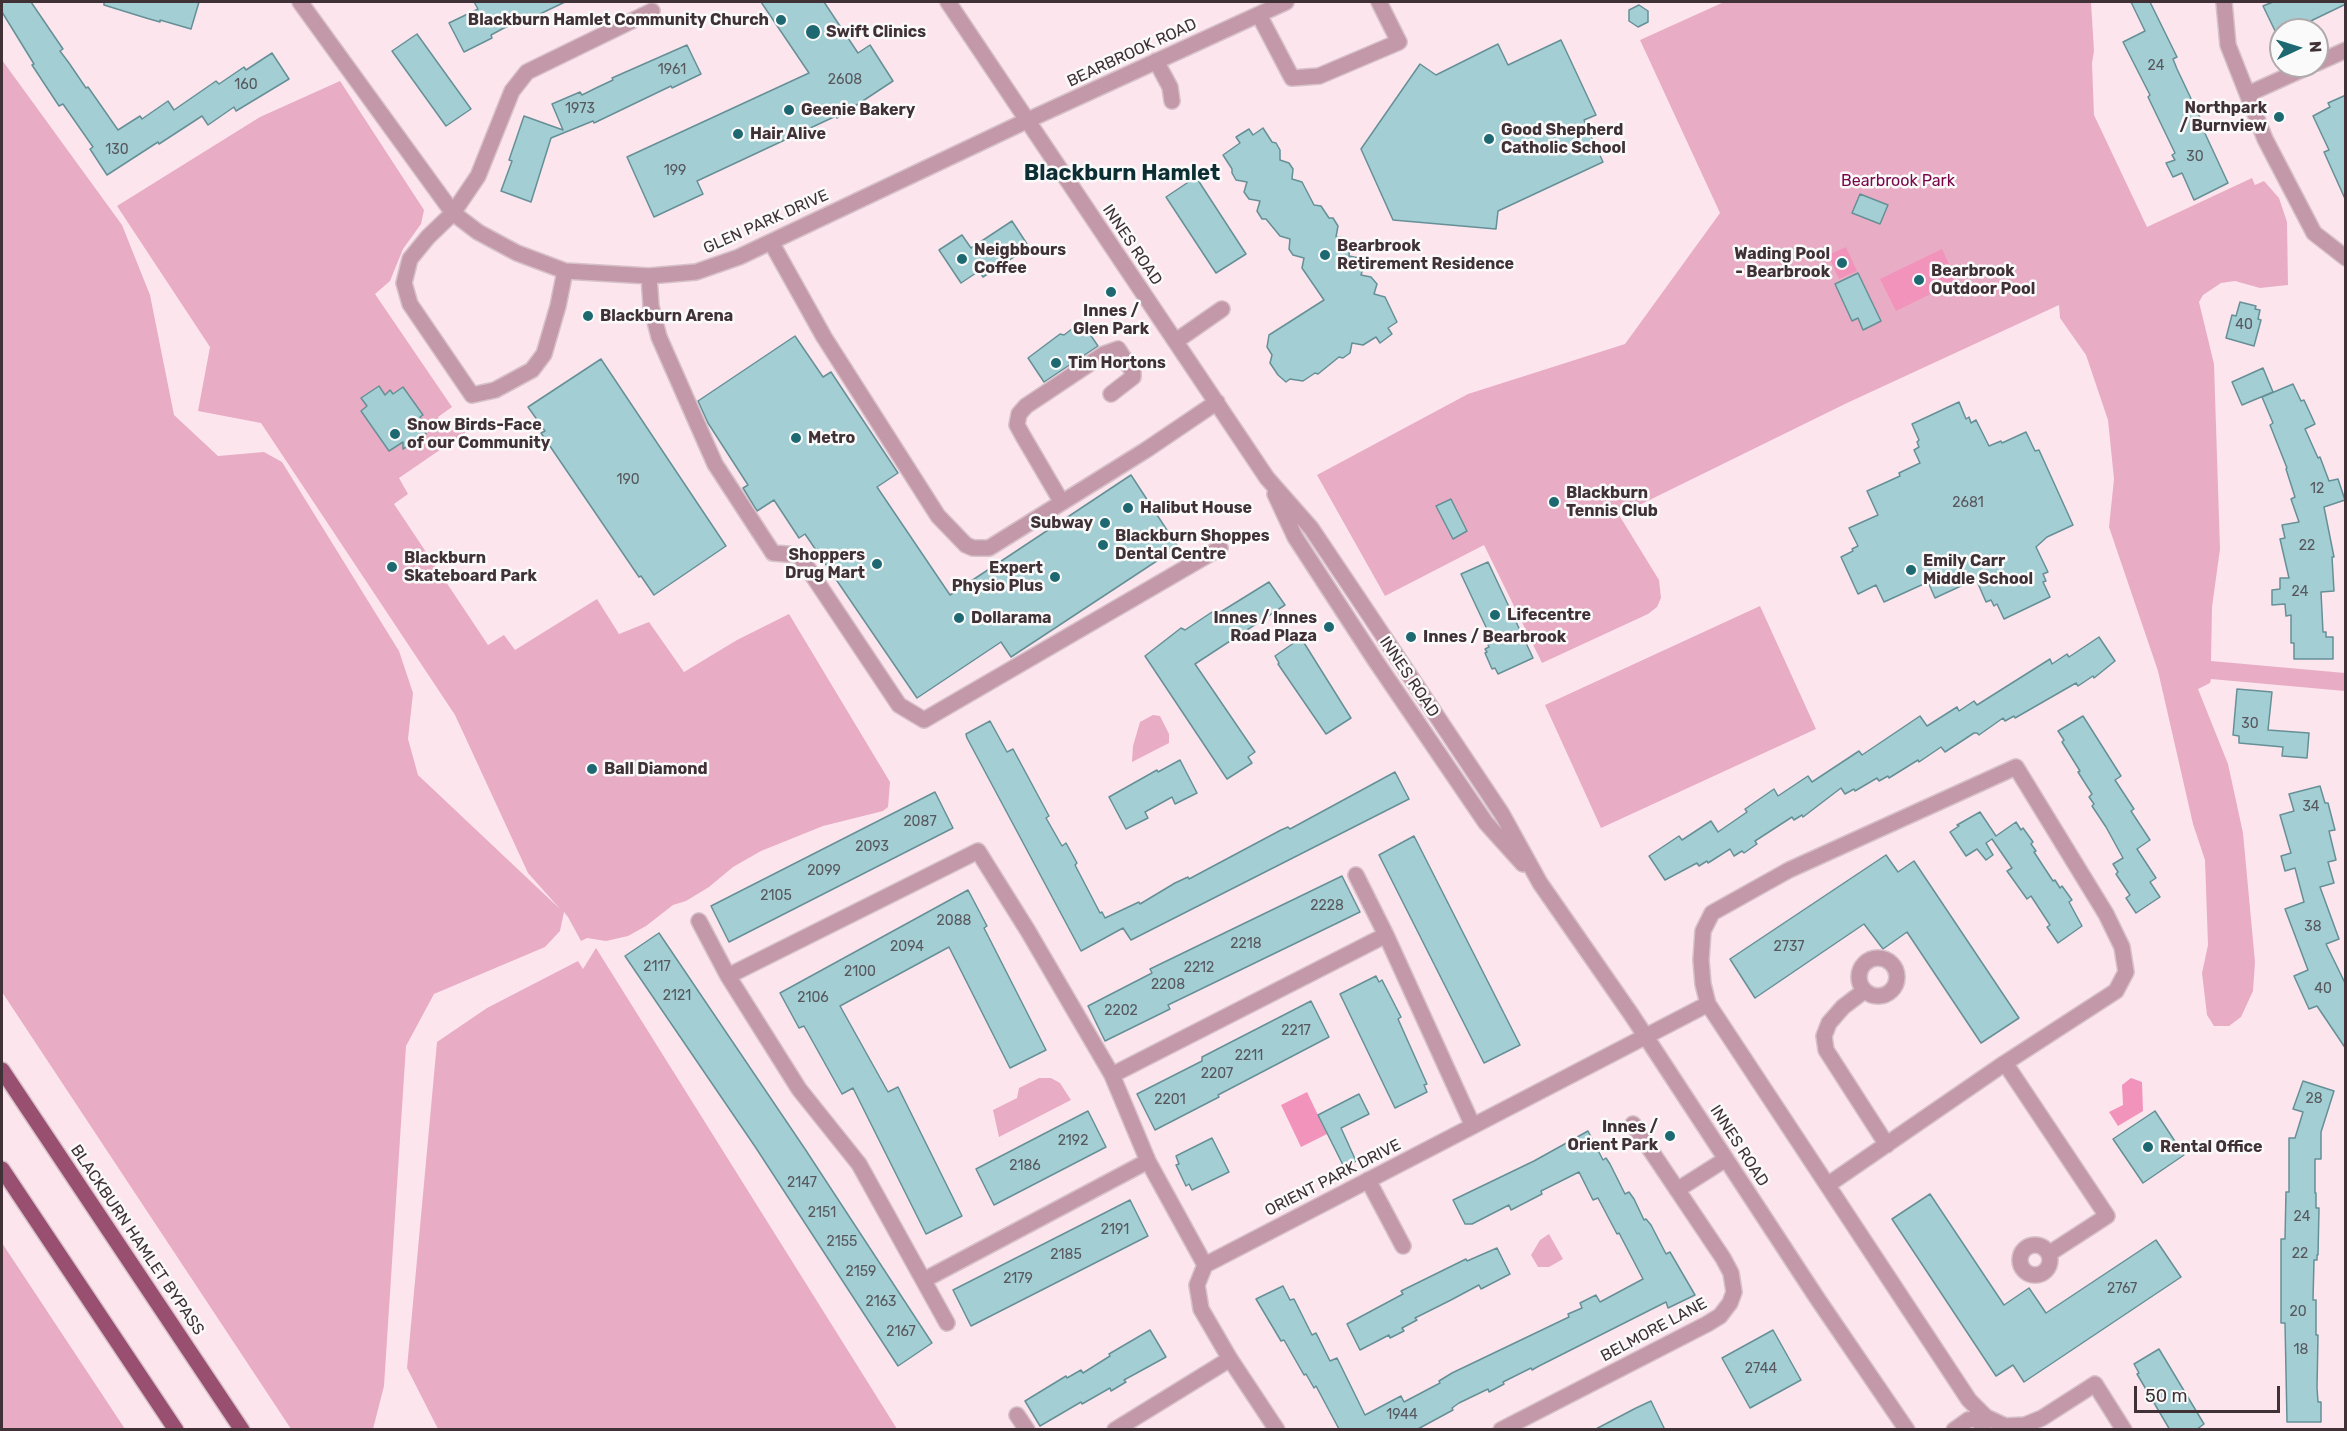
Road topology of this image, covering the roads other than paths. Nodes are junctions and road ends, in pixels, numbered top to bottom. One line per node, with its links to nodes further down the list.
1 (300, 2): 15 (street, GLEN PARK DRIVE)
2 (948, 2): 14 (street, INNES ROAD)
3 (1286, 2): 7 (street, BEARBROOK ROAD)
4 (1379, 2): 7 (street)
5 (2224, 2): 12 (street)
6 (652, 10): 15 (street)
7 (1259, 15): 10 (street, BEARBROOK ROAD)
8 (2346, 50): 9 (street)
9 (2329, 58)
10 (1156, 61): 13 (street); 14 (street, BEARBROOK ROAD)
11 (2283, 78): 12 (street)
12 (2248, 94): 17 (street)
13 (1172, 101)
14 (1026, 121): 16 (street, GLEN PARK DRIVE); 21 (street, INNES ROAD)
15 (453, 213): 18 (street, GLEN PARK DRIVE); 18 (street)
16 (771, 242): 19 (street, GLEN PARK DRIVE); 24 (street)
17 (2346, 258)
18 (565, 271): 19 (street, GLEN PARK DRIVE)
19 (649, 276): 25 (street)
20 (1222, 309): 21 (street)
21 (1176, 341): 23 (street, INNES ROAD)
22 (1111, 394): 24 (street)
23 (1217, 402): 24 (street); 32 (street, INNES ROAD)
24 (1062, 501)
25 (1220, 548)
26 (1356, 875): 28 (street)
27 (699, 921): 29 (street)
28 (1386, 935): 35 (street); 37 (street)
29 (728, 976): 35 (street); 48 (street)
30 (1864, 991): 38 (street)
31 (1708, 1004): 32 (street, ORIENT PARK DRIVE); 33 (street); 43 (street)
32 (1646, 1037): 37 (street, ORIENT PARK DRIVE); 39 (street, INNES ROAD)
33 (2005, 1064): 38 (street); 46 (street)
34 (2, 1070): 54 (main road, BLACKBURN HAMLET BYPASS)
35 (1112, 1074): 40 (street)
36 (1633, 1125): 44 (street, BELMORE LANE)
37 (1473, 1126): 42 (street, ORIENT PARK DRIVE)
38 (1887, 1145): 43 (street)
39 (1726, 1159): 44 (street); 59 (street, INNES ROAD)
40 (1148, 1161): 47 (street); 48 (street)
41 (2, 1169): 53 (main road)
42 (1368, 1180): 45 (street); 47 (street, ORIENT PARK DRIVE)
43 (1829, 1184): 52 (street)
44 (1677, 1190): 58 (street, BELMORE LANE)
45 (1403, 1246)
46 (2049, 1253)
47 (1205, 1265): 50 (street)
48 (924, 1280): 49 (street)
49 (947, 1323)
50 (1230, 1359): 56 (street); 57 (street)
51 (1017, 1415): 55 (street)
52 (1983, 1423): 60 (street); 61 (street)
53 (176, 1430)
54 (242, 1430)
55 (1027, 1430)
56 (1115, 1430)
57 (1277, 1430)
58 (1501, 1430)
59 (1906, 1430)
60 (1954, 1430)
61 (2124, 1430)

